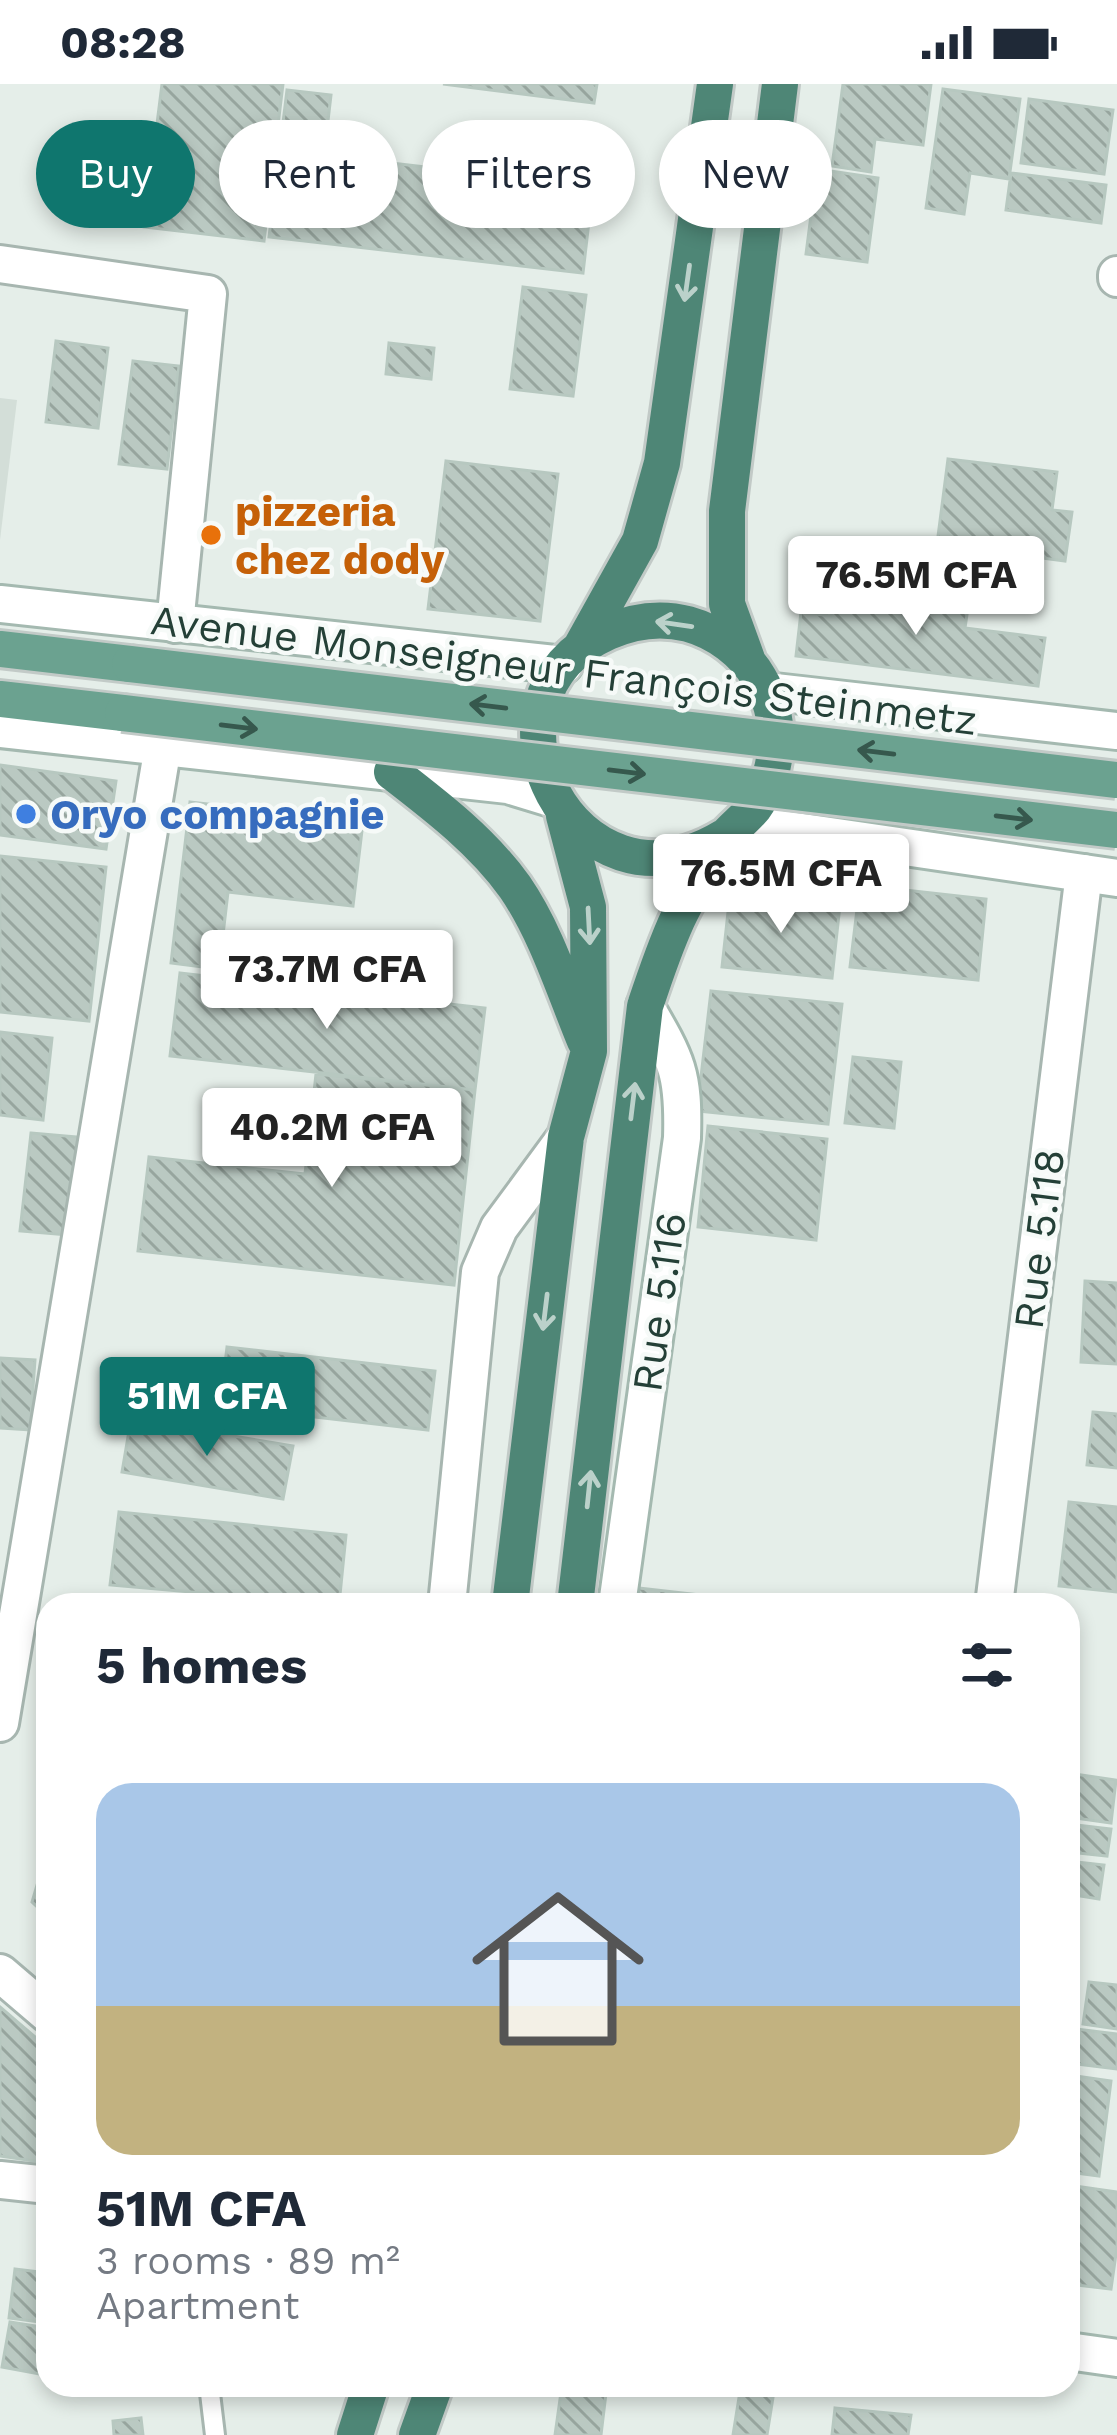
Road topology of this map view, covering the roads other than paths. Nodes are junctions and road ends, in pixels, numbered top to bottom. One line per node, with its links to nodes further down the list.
1 (715, 84): 7 (highway, one-way to 7)
2 (780, 84): 8 (highway)
3 (0, 264): 5 (street)
4 (0, 604): 5 (street, Avenue Monseigneur François Steinmetz)
5 (175, 624): 7 (street, Avenue Monseigneur François Steinmetz)
6 (0, 649): 14 (main road, Avenue Monseigneur François Steinmetz, one-way to 6, bridge)
7 (572, 657): 8 (highway, one-way to 7); 15 (highway)
8 (757, 677): 11 (street, Avenue Monseigneur François Steinmetz); 16 (highway)
9 (0, 699): 17 (main road, one-way to 17, bridge)
10 (0, 729): 12 (street)
11 (1117, 731)
12 (163, 746): 13 (street); 27 (street)
13 (392, 772): 15 (street); 20 (highway)
14 (1117, 780)
15 (558, 806): 16 (highway); 20 (highway, one-way to 20)
16 (732, 830): 18 (street); 19 (highway)
17 (1117, 830)
18 (1101, 876): 26 (street, Rue 5.118)
19 (645, 1006): 24 (highway, one-way to 19); 25 (street, Rue 5.116)
20 (589, 1052): 21 (highway)
21 (566, 1137): 22 (street); 23 (highway, one-way to 23)
22 (448, 1593)
23 (511, 1593)
24 (576, 1593)
25 (619, 1593)
26 (996, 1593)
27 (0, 1723)
28 (0, 1973): 29 (street)
29 (36, 2004)
30 (0, 2180): 31 (street)
31 (36, 2184)
32 (1080, 2353): 33 (street)
33 (1117, 2358)
34 (210, 2397): 37 (lane)
35 (367, 2397): 38 (highway)
36 (431, 2397): 39 (highway)
37 (215, 2435)
38 (355, 2435)
39 (417, 2435)

